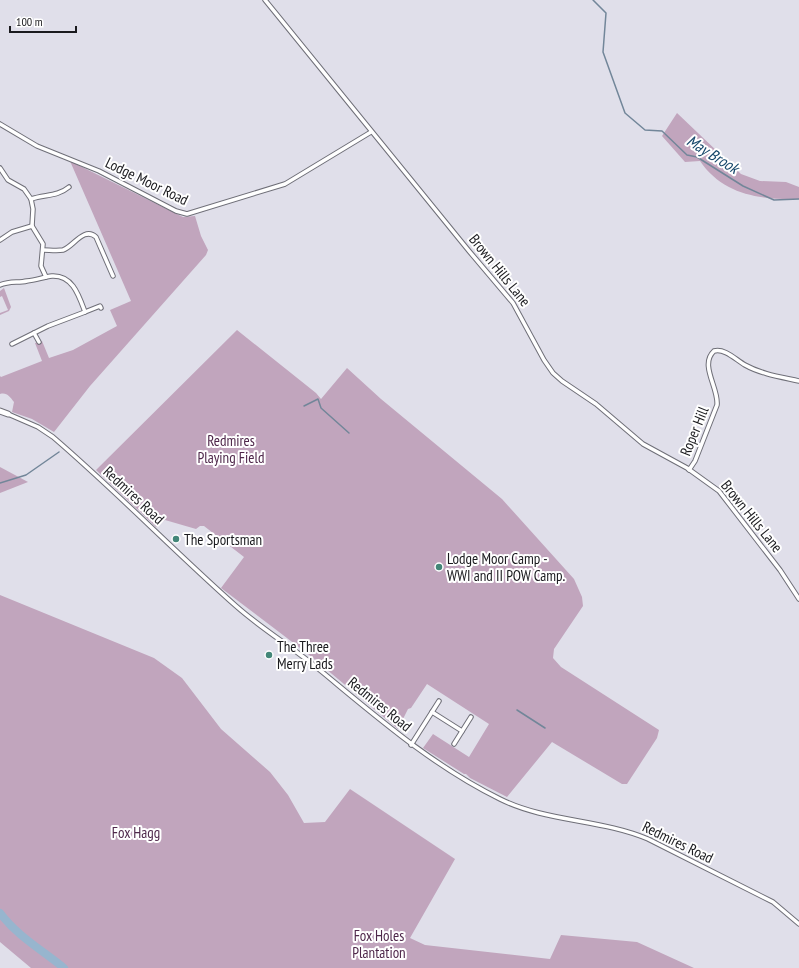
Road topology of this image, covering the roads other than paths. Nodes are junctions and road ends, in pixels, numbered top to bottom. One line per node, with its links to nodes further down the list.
1 (265, 0): 3 (street, Brown Hills Lane)
2 (0, 124): 3 (street, Lodge Moor Road)
3 (371, 132): 21 (street, Brown Hills Lane)
4 (0, 168): 6 (street)
5 (69, 187): 6 (street)
6 (31, 199): 7 (street)
7 (32, 226): 8 (street); 9 (street)
8 (0, 240)
9 (43, 250): 10 (street); 11 (street)
10 (113, 276)
11 (46, 278): 12 (street); 14 (street)
12 (0, 285)
13 (100, 307): 14 (street)
14 (85, 312): 15 (street)
15 (34, 333): 16 (street); 17 (street)
16 (38, 342)
17 (12, 344)
18 (799, 381): 21 (street, Roper Hill)
19 (0, 411): 20 (street, Redmires Road)
20 (8, 414): 28 (street, Redmires Road)
21 (689, 470): 22 (street, Brown Hills Lane)
22 (799, 599)
23 (438, 701): 24 (street)
24 (432, 712): 26 (street); 28 (street)
25 (471, 718): 26 (street)
26 (462, 731): 27 (street)
27 (454, 744)
28 (411, 745): 29 (street, Redmires Road)
29 (799, 924)

